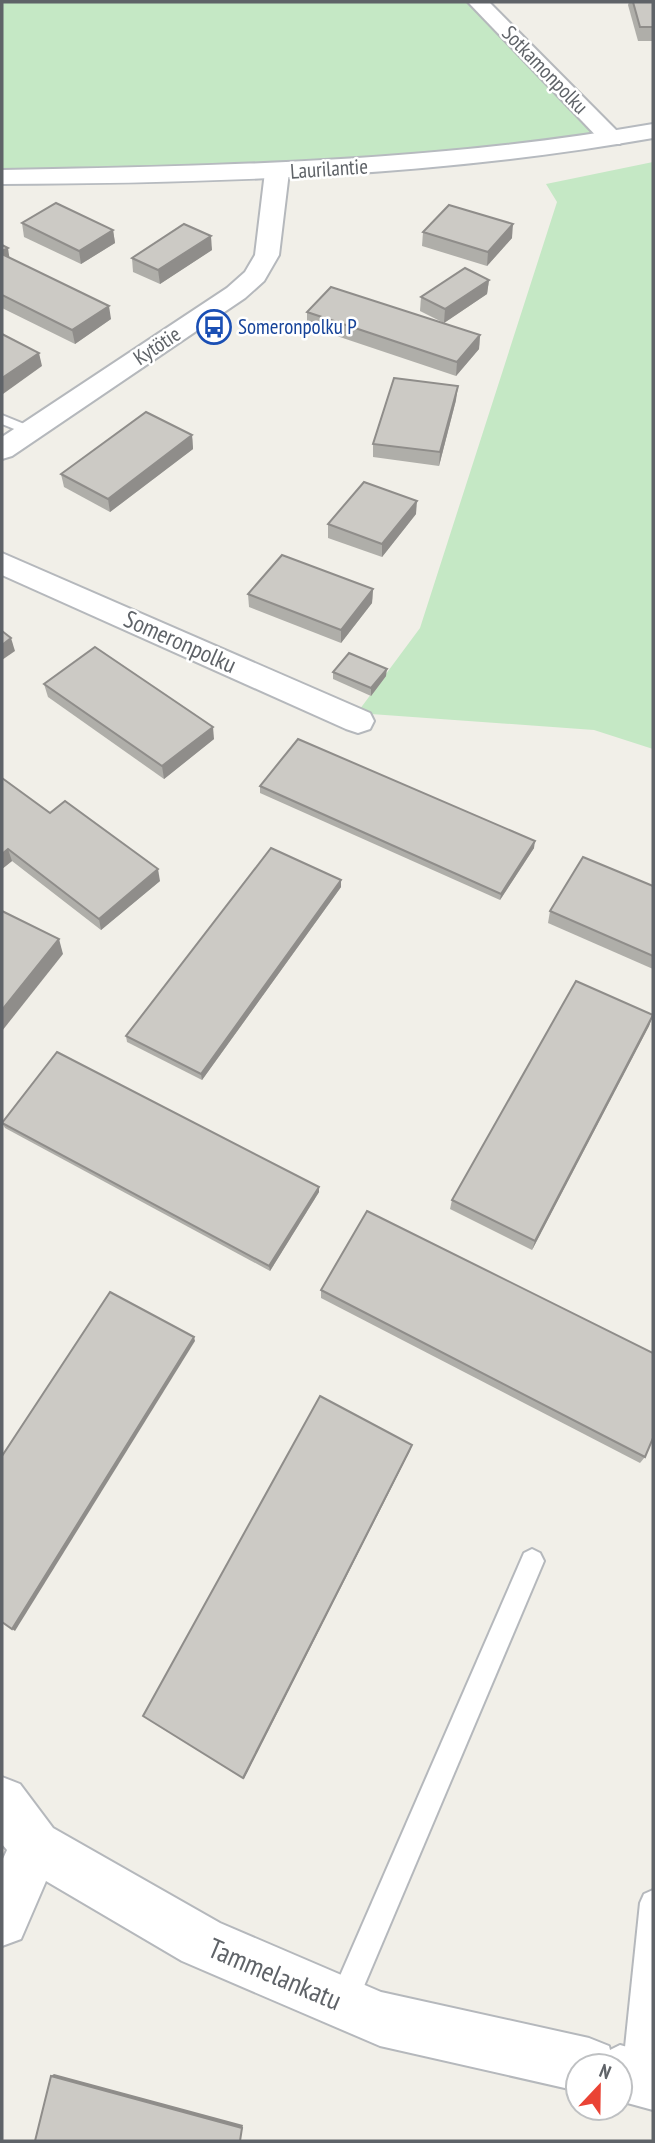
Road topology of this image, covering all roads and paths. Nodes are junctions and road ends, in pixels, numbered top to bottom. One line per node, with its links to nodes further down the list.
1 (478, 2): 3 (street, Sotkamonpolku)
2 (653, 131): 3 (street, Laurilantie)
3 (612, 139): 4 (street, Laurilantie)
4 (277, 172): 5 (street, Laurilantie); 7 (street, Kytötie)
5 (2, 177)
6 (2, 419): 7 (lane)
7 (11, 441)
8 (2, 563): 9 (street, Someronpolku)
9 (358, 721)
10 (532, 1561): 15 (lane)
11 (2, 1802): 12 (street, Tammelankatu)
12 (35, 1846): 14 (street); 15 (street, Tammelankatu)
13 (653, 1903): 16 (lane)
14 (2, 1920)
15 (343, 2003): 17 (street, Tammelankatu)
16 (629, 2052)
17 (564, 2060)

